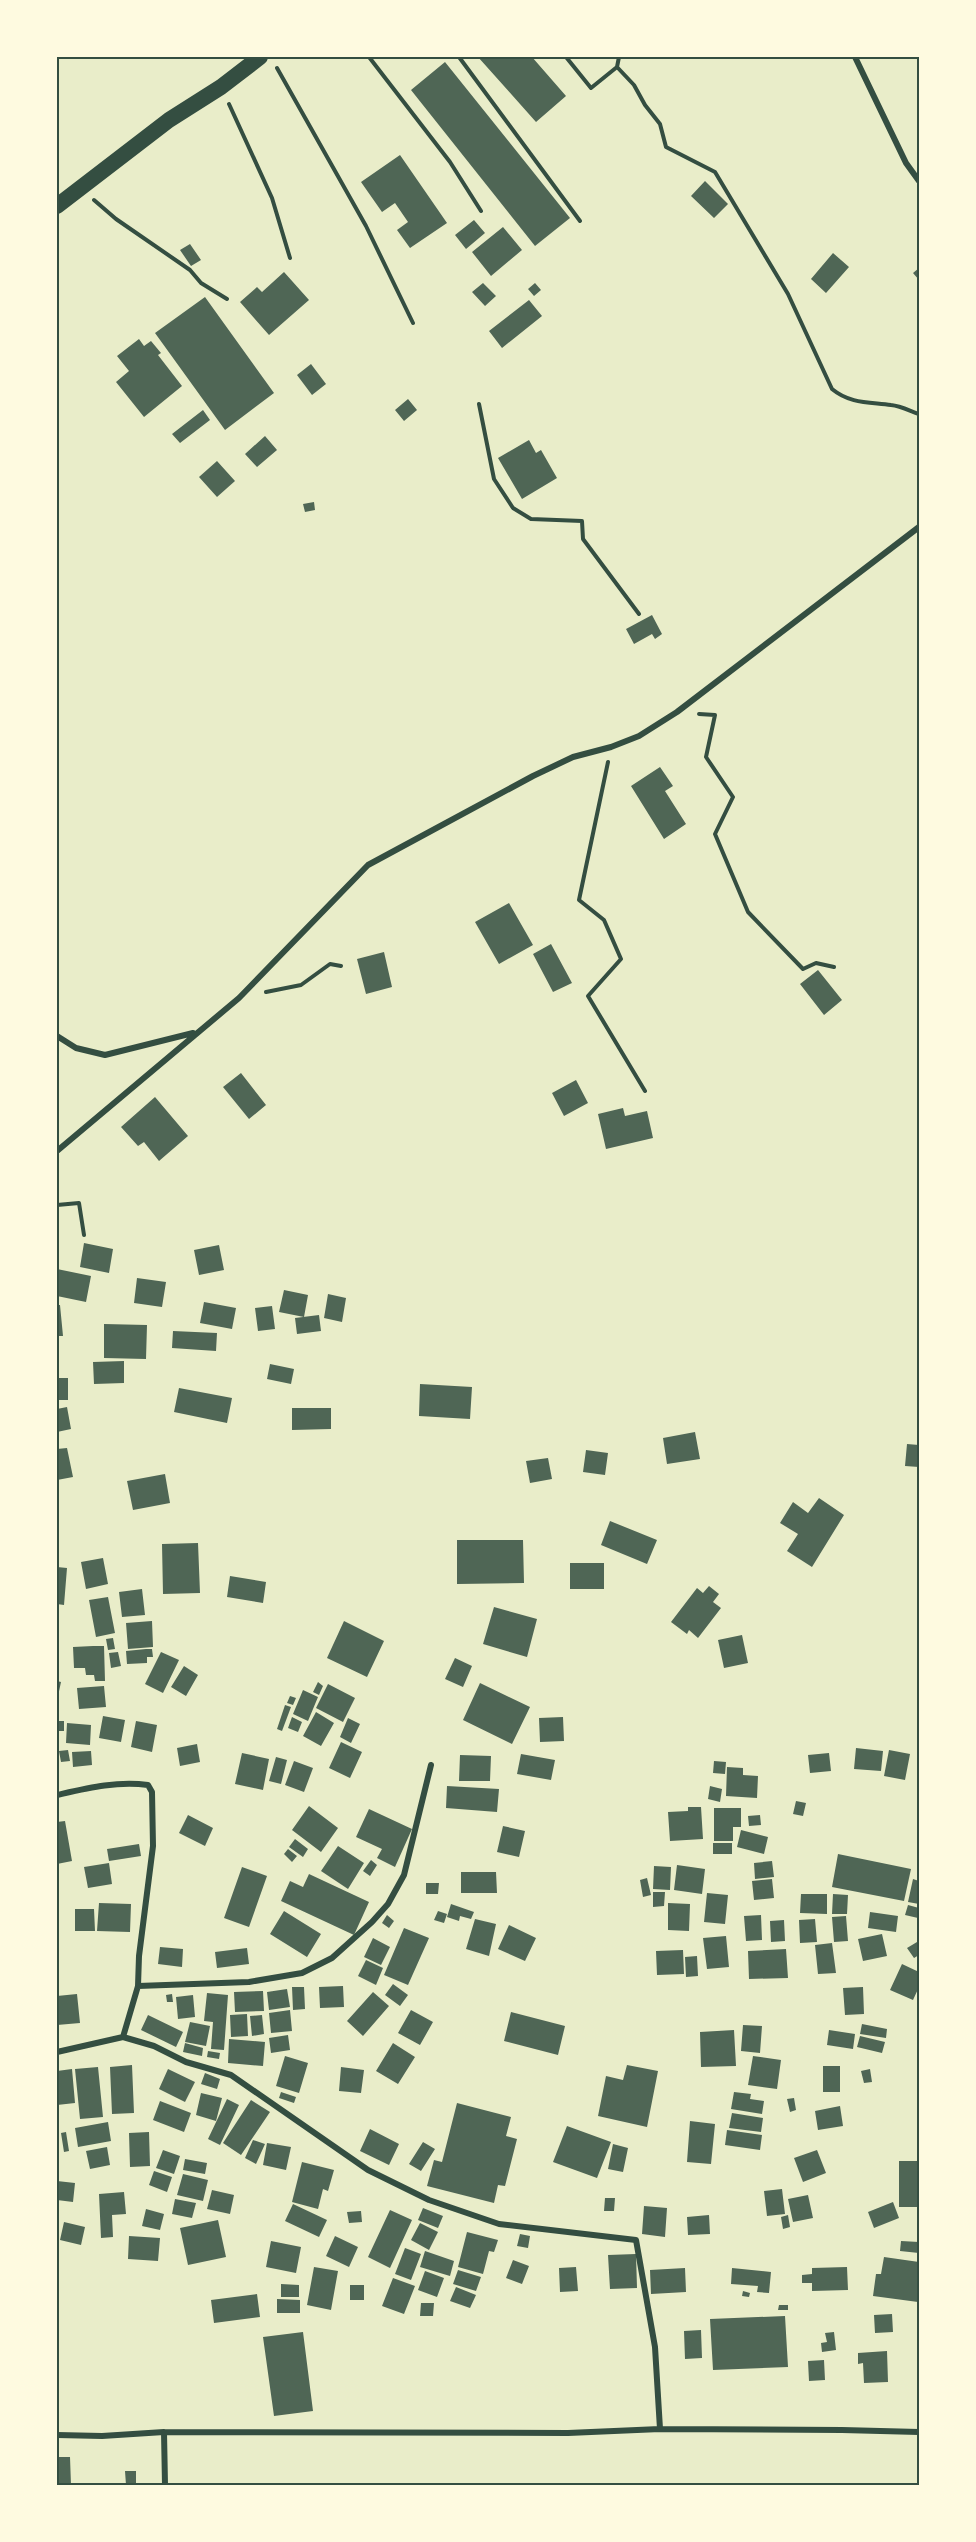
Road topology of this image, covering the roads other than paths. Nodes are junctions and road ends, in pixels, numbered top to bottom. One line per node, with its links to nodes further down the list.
1 (260, 57): 4 (highway)
2 (855, 57): 3 (street)
3 (919, 181)
4 (57, 206)
5 (919, 527): 6 (street)
6 (197, 1032): 7 (street); 8 (street)
7 (57, 1036)
8 (57, 1151)
9 (431, 1765): 11 (street)
10 (57, 1795): 11 (street)
11 (138, 1986): 12 (street)
12 (123, 2037): 13 (street); 14 (street)
13 (57, 2052)
14 (660, 2429): 15 (street); 16 (street)
15 (164, 2432): 17 (street); 18 (street)
16 (919, 2433)
17 (57, 2435)
18 (165, 2485)

